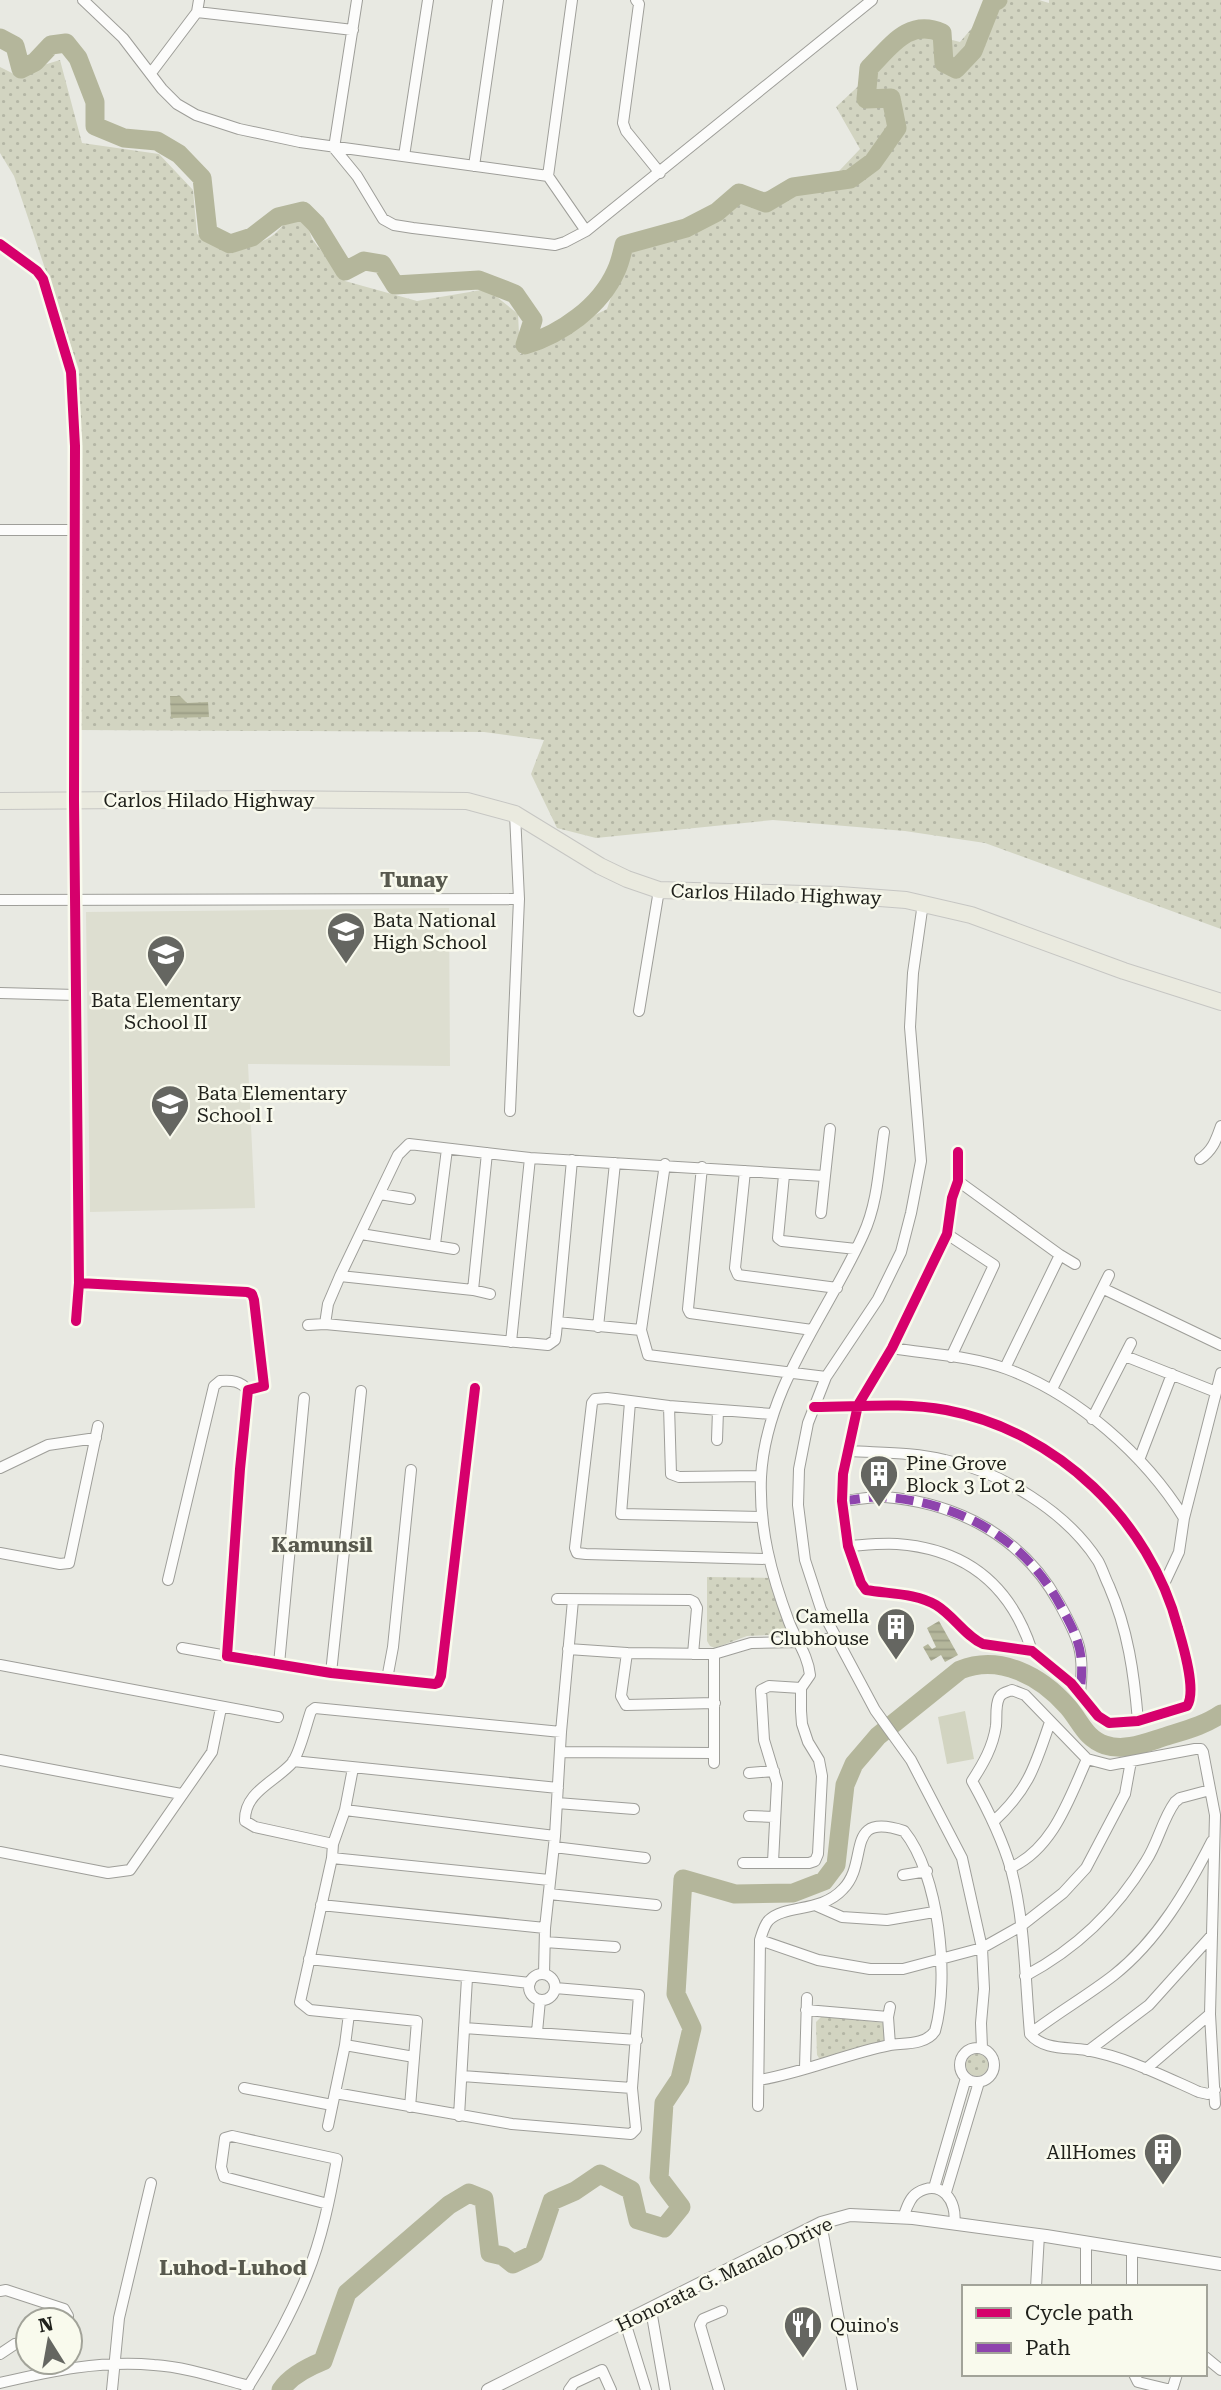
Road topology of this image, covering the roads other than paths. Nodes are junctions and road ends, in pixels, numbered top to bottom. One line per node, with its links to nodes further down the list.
1 (83, 0): 11 (street)
2 (199, 0): 9 (street)
3 (357, 0): 10 (street)
4 (428, 0): 13 (street)
5 (498, 0): 14 (street)
6 (572, 0): 16 (street)
7 (636, 0): 15 (street)
8 (872, 0): 15 (street)
9 (197, 12): 10 (street); 11 (street)
10 (353, 30): 12 (street)
11 (151, 73): 12 (street)
12 (334, 148): 13 (street); 17 (street)
13 (404, 156): 14 (street)
14 (474, 166): 16 (street)
15 (660, 173): 17 (street)
16 (548, 176): 17 (street)
17 (586, 231)
18 (0, 244): 20 (street)
19 (0, 530): 20 (street)
20 (74, 530): 21 (street)
21 (74, 800): 22 (main road, Carlos Hilado Highway); 23 (main road, Carlos Hilado Highway); 27 (street)
22 (0, 801)
23 (515, 814): 24 (main road, Carlos Hilado Highway); 25 (street)
24 (659, 890): 28 (main road, Carlos Hilado Highway); 32 (street)
25 (519, 899): 27 (street); 33 (street)
26 (0, 900): 27 (street)
27 (75, 900): 30 (street)
28 (923, 904): 31 (main road, Carlos Hilado Highway); 84 (street)
29 (0, 993): 30 (street)
30 (76, 995): 62 (street)
31 (1221, 1002)
32 (639, 1011)
33 (510, 1111)
34 (1221, 1126): 41 (street)
35 (830, 1129): 48 (street)
36 (884, 1132): 57 (street)
37 (447, 1149): 39 (street); 50 (street); 55 (street)
38 (958, 1152): 49 (street)
39 (487, 1153): 40 (street); 65 (street)
40 (530, 1157): 42 (street); 74 (street)
41 (1200, 1159)
42 (572, 1160): 43 (street); 68 (street)
43 (615, 1163): 44 (street); 71 (street)
44 (665, 1164): 45 (street); 72 (street)
45 (702, 1167): 46 (street); 73 (street)
46 (745, 1171): 47 (street); 63 (street)
47 (784, 1175): 48 (street); 57 (street)
48 (824, 1176): 52 (street)
49 (958, 1181): 54 (street); 58 (street)
50 (380, 1194): 51 (street); 53 (street)
51 (410, 1199)
52 (821, 1213)
53 (361, 1234): 55 (street); 61 (street)
54 (947, 1234): 77 (street); 79 (street)
55 (435, 1244): 56 (street)
56 (454, 1249)
57 (856, 1249): 63 (street)
58 (1060, 1255): 59 (street); 80 (street)
59 (1075, 1264)
60 (1109, 1275): 64 (street)
61 (340, 1276): 65 (street); 69 (street)
62 (79, 1283): 67 (street); 87 (street)
63 (837, 1288): 73 (street)
64 (1104, 1289): 76 (street); 86 (street)
65 (473, 1290): 66 (street)
66 (490, 1294)
67 (76, 1321)
68 (557, 1322): 71 (street); 74 (street)
69 (325, 1324): 70 (street); 74 (street)
70 (308, 1325)
71 (598, 1327): 72 (street)
72 (641, 1330): 81 (street)
73 (812, 1330): 81 (street)
74 (511, 1342)
75 (1131, 1343): 78 (street)
76 (1221, 1345)
77 (892, 1348): 79 (street); 92 (street)
78 (1125, 1356): 83 (street); 97 (street)
79 (951, 1357): 80 (street)
80 (1005, 1368): 86 (street)
81 (791, 1371): 84 (street); 96 (street)
82 (1221, 1373): 89 (street)
83 (1172, 1374): 89 (street); 102 (street)
84 (825, 1377): 94 (street)
85 (475, 1388): 128 (street)
86 (1052, 1389): 97 (street)
87 (248, 1390): 112 (street); 124 (street)
88 (361, 1391): 127 (street)
89 (1216, 1391): 108 (street)
90 (304, 1398): 125 (street)
91 (630, 1402): 93 (street); 107 (street); 111 (street)
92 (858, 1405): 94 (street); 101 (street); 113 (street)
93 (669, 1406): 95 (street); 105 (street)
94 (814, 1407): 116 (street)
95 (718, 1410): 96 (street); 100 (street)
96 (772, 1414): 105 (street)
97 (1092, 1419): 102 (street)
98 (98, 1426): 99 (street)
99 (96, 1438): 103 (street); 110 (street)
100 (717, 1440)
101 (849, 1451): 106 (street); 134 (street)
102 (1139, 1460): 108 (street)
103 (0, 1468)
104 (411, 1470): 128 (street)
105 (761, 1476): 107 (street)
106 (842, 1501): 109 (street); 130 (street)
107 (761, 1517): 111 (street)
108 (1184, 1518): 113 (street)
109 (848, 1546): 120 (street); 120 (street)
110 (0, 1553)
111 (768, 1559): 117 (street)
112 (168, 1580)
113 (1164, 1584): 134 (street)
114 (557, 1599): 115 (street)
115 (573, 1600): 119 (street); 122 (street)
116 (835, 1638): 117 (street); 177 (street)
117 (797, 1643): 123 (street); 129 (street)
118 (182, 1648): 124 (street)
119 (568, 1649): 121 (street); 136 (street)
120 (1032, 1651): 130 (street)
121 (627, 1653): 122 (street); 131 (street)
122 (693, 1654): 123 (street)
123 (714, 1654): 131 (street)
124 (228, 1657): 125 (street)
125 (279, 1664): 127 (street)
126 (0, 1665): 132 (street)
127 (331, 1673): 128 (street)
128 (387, 1679)
129 (801, 1688): 143 (street); 161 (street)
130 (1080, 1693): 134 (street)
131 (715, 1703): 137 (street)
132 (221, 1708): 133 (street); 147 (street)
133 (278, 1717)
134 (1138, 1721)
135 (1050, 1722): 139 (street); 153 (street); 153 (street)
136 (561, 1732): 137 (street); 140 (street)
137 (562, 1752): 145 (street)
138 (0, 1759): 147 (street)
139 (1087, 1759): 141 (street); 162 (street)
140 (293, 1761): 142 (street); 156 (street)
141 (1131, 1761): 146 (street); 171 (street)
142 (353, 1768): 145 (street); 150 (street)
143 (774, 1771): 144 (street); 152 (street)
144 (749, 1773)
145 (558, 1788): 148 (street)
146 (1210, 1790): 154 (street); 181 (street)
147 (181, 1794): 157 (street)
148 (557, 1803): 149 (street); 155 (street)
149 (634, 1809)
150 (345, 1810): 155 (street); 156 (street)
151 (749, 1816): 152 (street)
152 (774, 1817): 161 (street)
153 (993, 1822): 162 (street)
154 (1213, 1838): 173 (street); 190 (street)
155 (555, 1841): 159 (street); 165 (street)
156 (333, 1844): 158 (street)
157 (0, 1852)
158 (332, 1858): 165 (street); 167 (street)
159 (645, 1858)
160 (743, 1863): 161 (street)
161 (773, 1863)
162 (1010, 1868): 171 (street)
163 (927, 1871): 164 (street); 169 (street); 170 (street)
164 (903, 1875)
165 (549, 1880): 166 (street)
166 (549, 1894): 168 (street); 172 (street)
167 (321, 1905): 172 (street); 178 (street)
168 (656, 1905)
169 (817, 1906): 170 (street); 174 (street)
170 (934, 1912): 179 (street)
171 (1021, 1926): 177 (street); 181 (street)
172 (545, 1928): 175 (street)
173 (1212, 1935): 187 (street); 195 (street)
174 (760, 1940): 179 (street); 201 (street)
175 (545, 1941): 176 (street); 180 (street)
176 (615, 1947)
177 (982, 1948): 179 (street); 194 (street)
178 (309, 1959): 182 (street); 186 (street)
179 (942, 1959): 193 (street)
180 (544, 1975): 183 (street); 184 (street)
181 (1025, 1976): 190 (street)
182 (467, 1978): 183 (street); 188 (street)
183 (530, 1983): 185 (street)
184 (555, 1989): 185 (street); 191 (street)
185 (540, 2000): 189 (street)
186 (349, 2014): 192 (street); 196 (street)
187 (1210, 2014): 198 (street); 205 (street)
188 (464, 2028): 189 (street); 199 (street)
189 (537, 2032): 191 (street)
190 (1030, 2034): 195 (street)
191 (637, 2040): 204 (street)
192 (345, 2045): 196 (street); 206 (street)
193 (890, 2045): 197 (street); 197 (street)
194 (982, 2048): 200 (street); 202 (street)
195 (1088, 2050): 198 (street)
196 (414, 2057): 210 (street)
197 (805, 2068): 201 (street)
198 (1146, 2068): 205 (street)
199 (462, 2076): 204 (street); 211 (street)
200 (966, 2078): 202 (street); 214 (street)
201 (759, 2080): 209 (street)
202 (979, 2082): 215 (street)
203 (244, 2088): 208 (street)
204 (632, 2088): 211 (street)
205 (1215, 2090): 207 (street)
206 (335, 2093): 208 (street); 210 (street)
207 (1215, 2104)
208 (332, 2105): 212 (street)
209 (758, 2106)
210 (410, 2107): 211 (street)
211 (459, 2116)
212 (328, 2126)
213 (151, 2183): 233 (street)
214 (934, 2188): 215 (street); 217 (street)
215 (946, 2192): 219 (street)
216 (328, 2204): 216 (street); 241 (street)
217 (903, 2218): 218 (street, Honorata G. Manalo Drive); 219 (street, Honorata G. Manalo Drive)
218 (821, 2223): 229 (street, Honorata G. Manalo Drive); 248 (street)
219 (954, 2224): 220 (street, Honorata G. Manalo Drive)
220 (1040, 2235): 221 (street, Honorata G. Manalo Drive); 224 (street)
221 (1086, 2243): 222 (street, Honorata G. Manalo Drive); 225 (street)
222 (1132, 2250): 223 (street, Honorata G. Manalo Drive); 226 (street)
223 (1221, 2264)
224 (1037, 2285)
225 (1086, 2285)
226 (1132, 2285)
227 (0, 2291): 228 (street)
228 (55, 2306)
229 (651, 2309): 231 (street, Honorata G. Manalo Drive); 246 (street)
230 (722, 2311): 247 (street)
231 (625, 2322): 243 (street, Honorata G. Manalo Drive); 245 (street)
232 (1207, 2359): 235 (street)
233 (113, 2363): 234 (street); 241 (street); 242 (street)
234 (84, 2364)
235 (1221, 2370)
236 (21, 2376): 239 (street)
237 (1135, 2376): 238 (street)
238 (1176, 2376)
239 (0, 2382)
240 (610, 2386): 244 (street)
241 (248, 2388)
242 (112, 2390)
243 (488, 2390)
244 (569, 2390)
245 (646, 2390)
246 (665, 2390)
247 (719, 2390)
248 (852, 2390)

